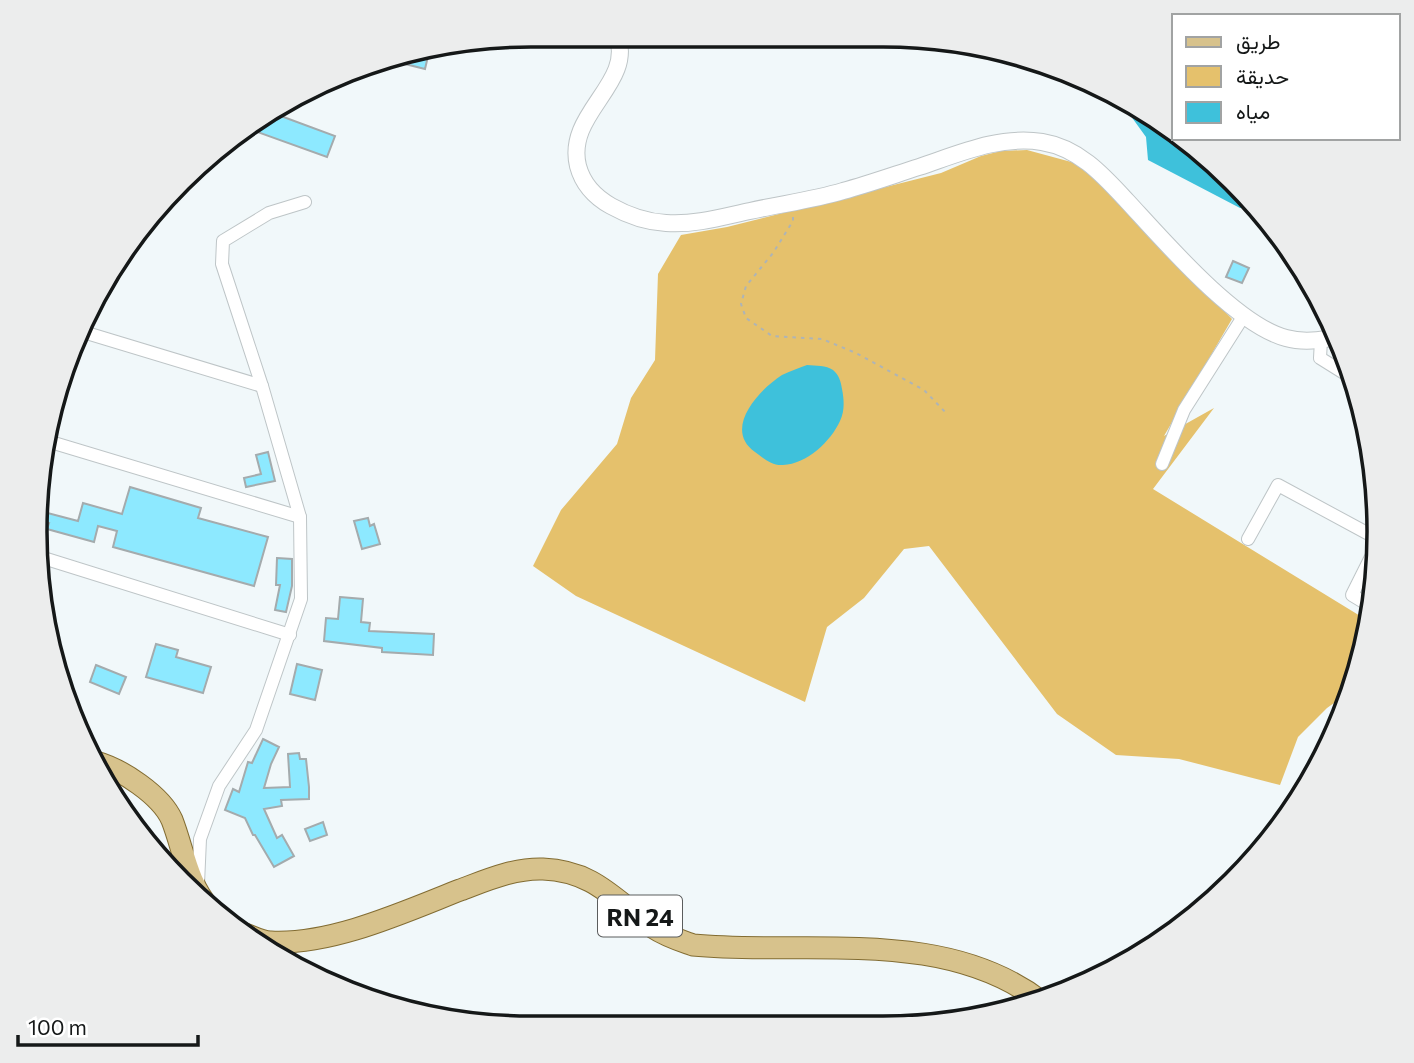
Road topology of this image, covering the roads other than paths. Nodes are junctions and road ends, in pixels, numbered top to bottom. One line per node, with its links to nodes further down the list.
1 (620, 47): 3 (street)
2 (305, 202): 8 (street)
3 (1243, 317): 6 (street); 10 (street)
4 (89, 334): 8 (street)
5 (1327, 339): 6 (street)
6 (1321, 340): 7 (street)
7 (1339, 370)
8 (262, 386): 11 (street)
9 (56, 444): 11 (street)
10 (1162, 464)
11 (300, 517): 17 (street)
12 (1367, 535): 13 (street)
13 (1248, 539)
14 (48, 559): 17 (street)
15 (1366, 566): 16 (street)
16 (1362, 601)
17 (290, 635): 20 (street)
18 (107, 765): 19 (main road)
19 (194, 879)
20 (202, 887)
21 (275, 942): 22 (main road, RN 24)
22 (1027, 993)

